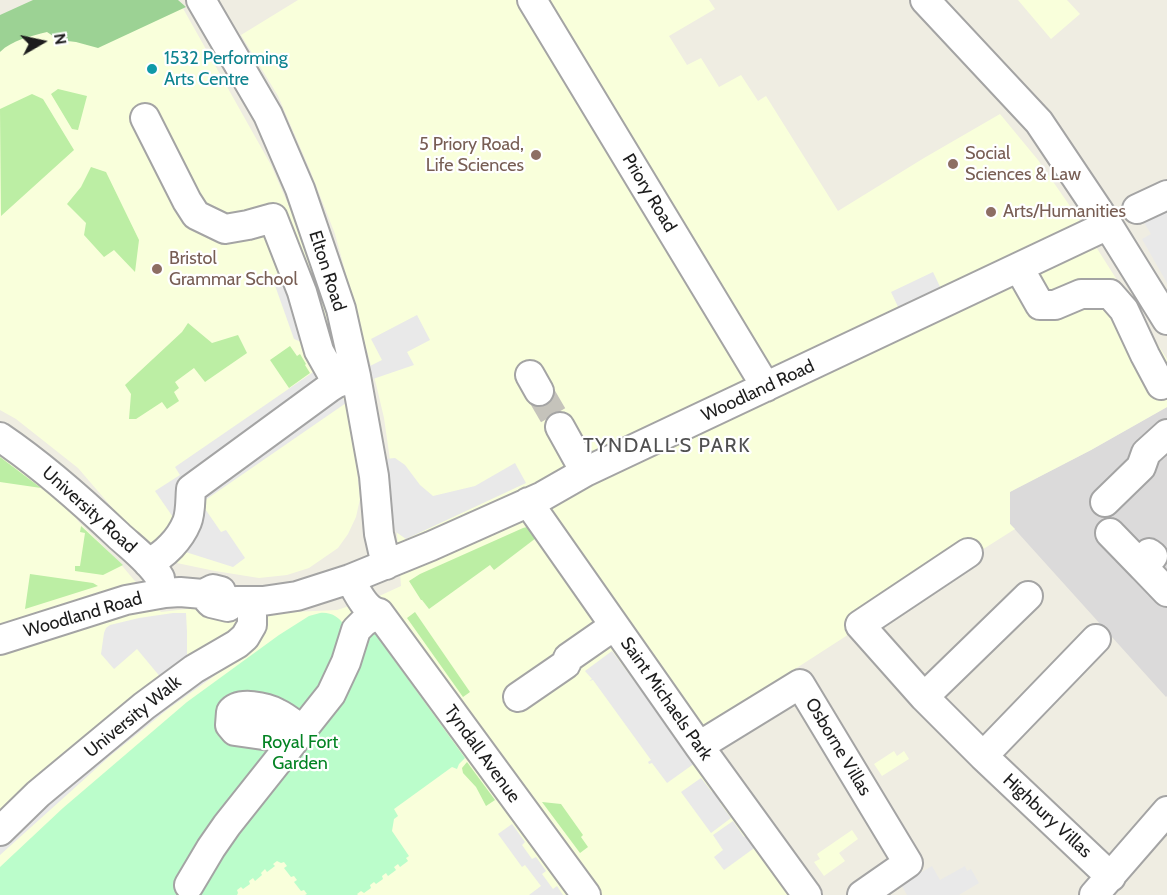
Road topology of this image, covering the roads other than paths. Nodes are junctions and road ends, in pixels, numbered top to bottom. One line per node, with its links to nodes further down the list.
1 (201, 0): 5 (street, Elton Road)
2 (532, 0): 15 (street, Priory Road)
3 (925, 0): 9 (street)
4 (145, 118): 8 (street)
5 (300, 189): 8 (street); 13 (street, Elton Road)
6 (1167, 195): 7 (street)
7 (1137, 209)
8 (273, 218): 13 (street)
9 (1108, 225): 10 (street, Woodland Road); 11 (street)
10 (1019, 268): 12 (street); 15 (street, Woodland Road)
11 (1167, 320)
12 (1156, 347): 14 (street)
13 (355, 378): 24 (street); 25 (street, Elton Road)
14 (1161, 386)
15 (766, 387): 19 (street, Woodland Road)
16 (560, 427): 19 (street)
17 (1167, 434): 21 (street)
18 (0, 437): 24 (street, University Road)
19 (585, 472): 20 (street, Woodland Road)
20 (528, 502): 25 (street, Woodland Road); 31 (street, Saint Michaels Park)
21 (1105, 502)
22 (1110, 533): 26 (street)
23 (968, 553): 35 (street, Highbury Villas)
24 (148, 563): 27 (street, University Road)
25 (370, 571): 29 (street, Woodland Road); 30 (street)
26 (1167, 592)
27 (165, 593): 29 (street, Woodland Road); 33 (street, Woodland Road)
28 (1028, 596): 35 (street)
29 (244, 602): 39 (street, University Walk)
30 (379, 613): 40 (street); 42 (street, Tyndall Avenue)
31 (614, 626): 34 (street); 36 (street, Saint Michaels Park)
32 (1096, 639): 37 (street)
33 (0, 640)
34 (518, 697)
35 (924, 697): 37 (street, Highbury Villas)
36 (699, 747): 43 (street, Saint Michaels Park); 44 (street, Osborne Villas)
37 (982, 756): 41 (street, Highbury Villas)
38 (1167, 811): 41 (street)
39 (0, 831)
40 (189, 885)
41 (1102, 886)
42 (586, 895)
43 (807, 895)
44 (862, 895)

